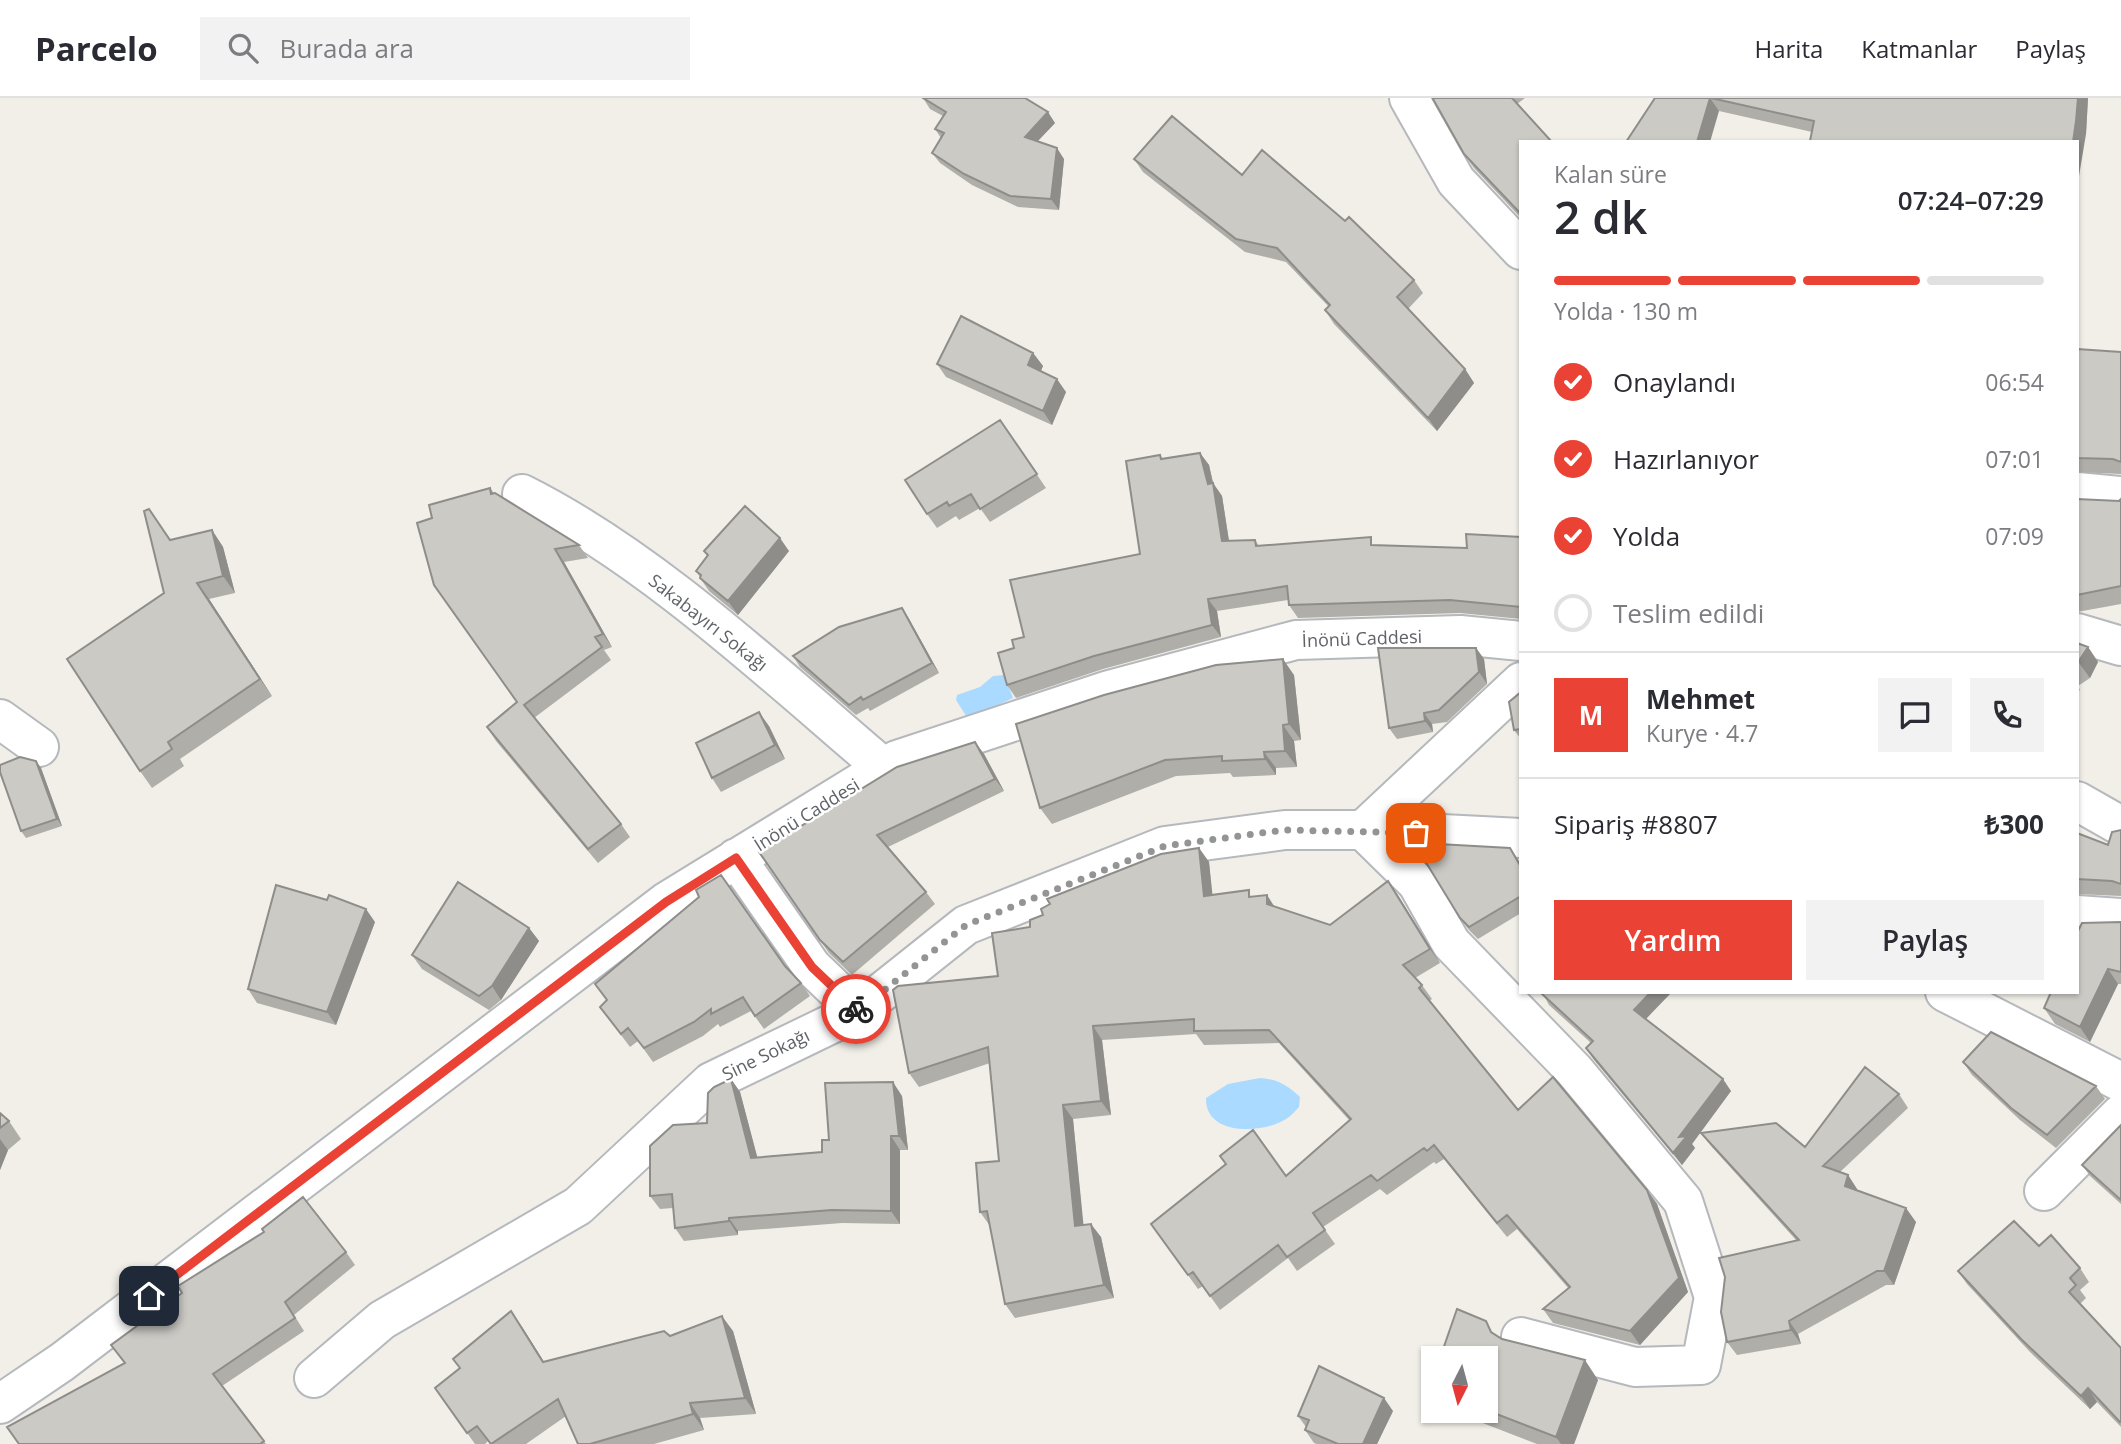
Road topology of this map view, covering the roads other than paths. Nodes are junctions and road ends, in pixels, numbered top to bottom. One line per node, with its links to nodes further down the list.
1 (1409, 98): 2 (street)
2 (1519, 248)
3 (2079, 492): 5 (street)
4 (522, 494): 12 (street, Sakabayırı Sokağı)
5 (2121, 496)
6 (2079, 635): 8 (street)
7 (1519, 641): 12 (street, İnönü Caddesi)
8 (2121, 646)
9 (1519, 684): 15 (street)
10 (0, 719): 11 (street)
11 (39, 747)
12 (884, 768): 17 (street, İnönü Caddesi)
13 (2079, 802): 14 (street)
14 (2121, 826)
15 (1363, 830): 16 (street, Sine Sokağı); 21 (street, Sine Sokağı); 25 (street)
16 (1519, 838)
17 (736, 858): 21 (street); 27 (street, İnönü Caddesi)
18 (2079, 915): 19 (street)
19 (2121, 918)
20 (1949, 994): 22 (street)
21 (858, 1011): 26 (street, Sine Sokağı)
22 (2121, 1082)
23 (2121, 1114): 24 (street)
24 (2044, 1191)
25 (1521, 1337)
26 (314, 1378)
27 (0, 1404)

